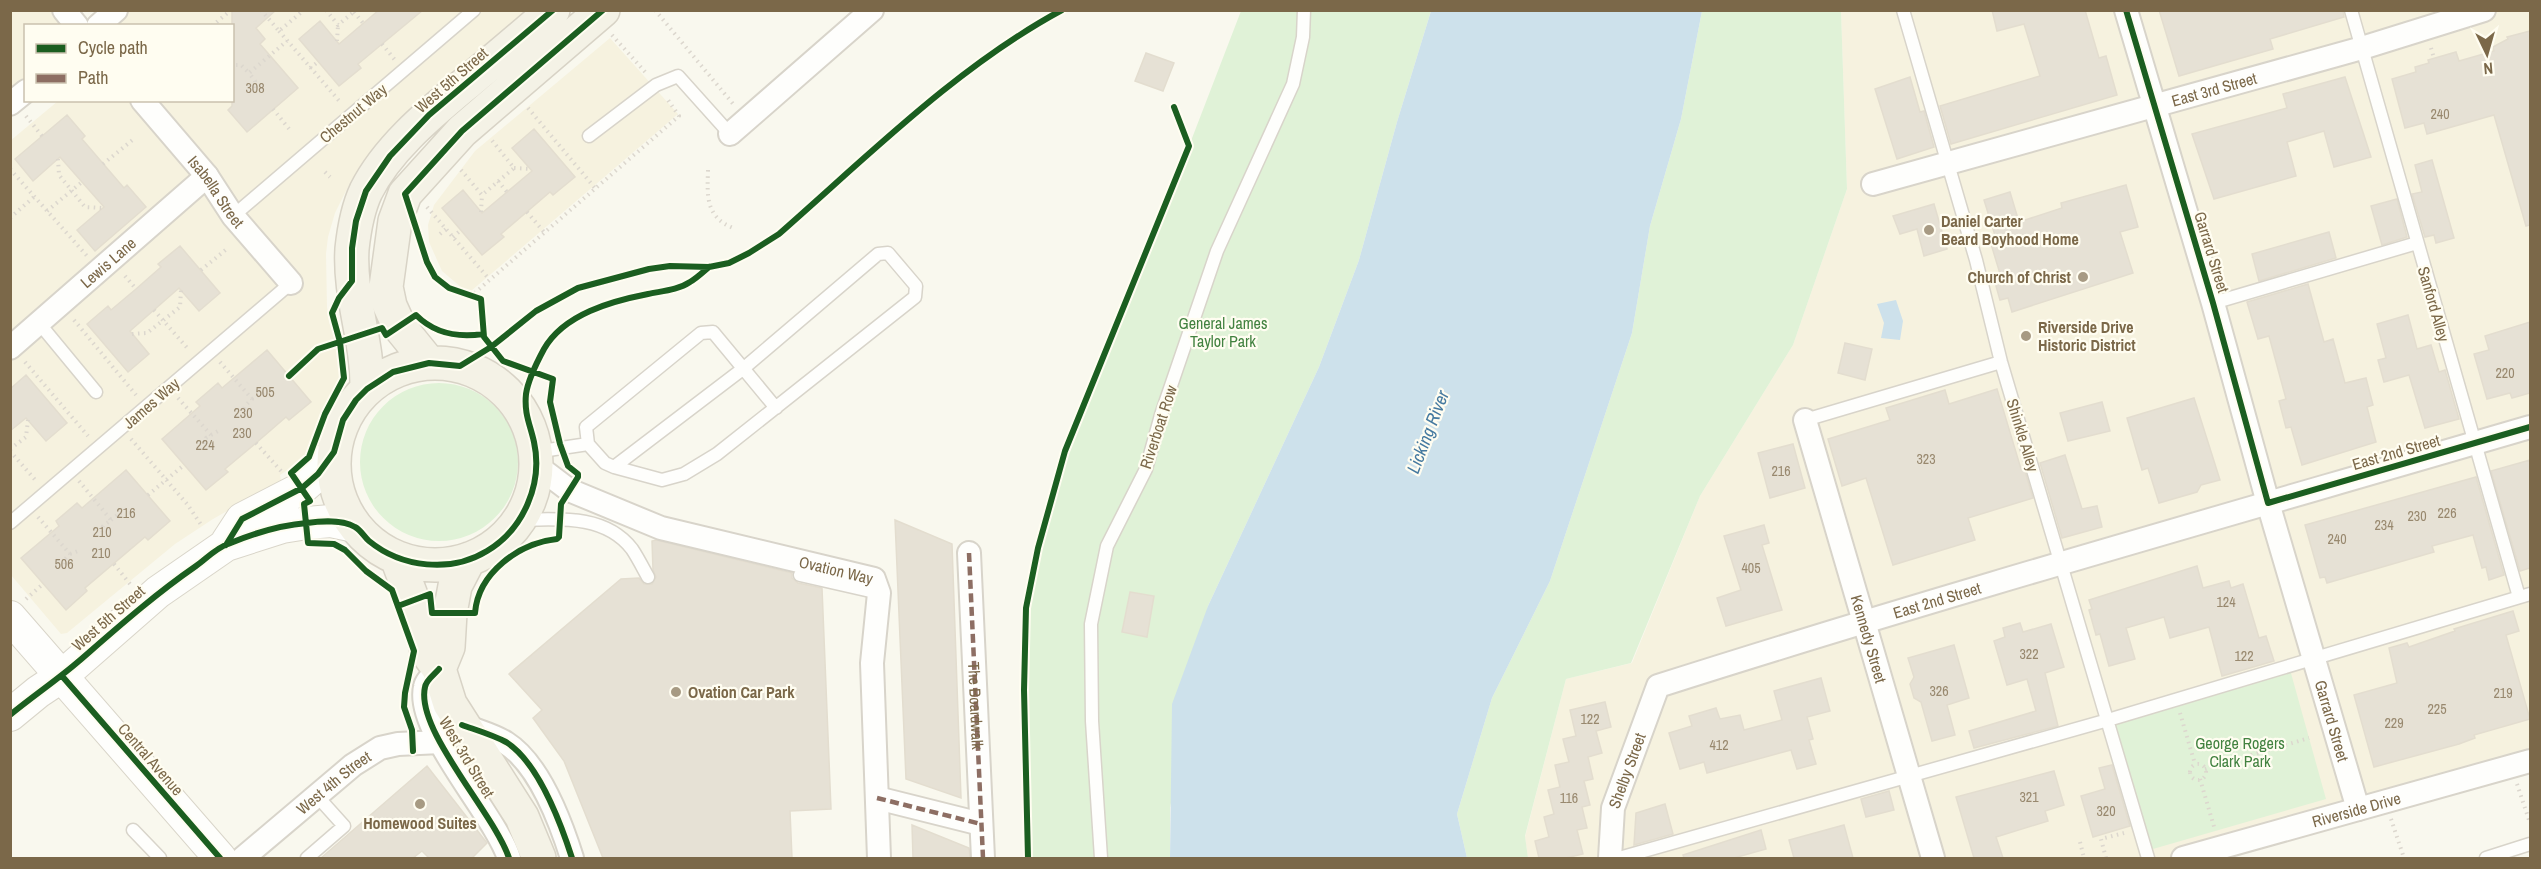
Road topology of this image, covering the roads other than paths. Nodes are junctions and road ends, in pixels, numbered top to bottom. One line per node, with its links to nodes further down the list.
1 (64, 10): 12 (street)
2 (116, 10): 13 (street)
3 (474, 10): 24 (lane, Chestnut Way)
4 (553, 10): 33 (main road, West 5th Street)
5 (872, 10): 19 (street)
6 (1304, 10): 82 (lane, Riverboat Row)
7 (1903, 10): 21 (lane, Shinkle Alley)
8 (2126, 10): 17 (street, Garrard Street)
9 (2351, 10): 14 (lane, Sanford Alley)
10 (2484, 10): 14 (street, East 3rd Street)
11 (606, 22): 31 (main road)
12 (75, 24)
13 (100, 24)
14 (2362, 48): 17 (street, East 3rd Street); 25 (lane, Sanford Alley)
15 (24, 96): 18 (street)
16 (144, 102): 22 (street, Isabella Street)
17 (2154, 107): 21 (street, East 3rd Street); 27 (street, Garrard Street)
18 (18, 110)
19 (738, 127): 20 (lane)
20 (589, 136)
21 (1948, 164): 23 (street, East 3rd Street); 30 (lane, Shinkle Alley)
22 (207, 176): 24 (street, Isabella Street); 28 (street, Lewis Lane)
23 (1873, 184)
24 (233, 216): 26 (street, Isabella Street)
25 (2417, 243): 27 (lane); 38 (lane, Sanford Alley)
26 (291, 284): 45 (lane, James Way)
27 (2213, 303): 43 (street, Garrard Street)
28 (39, 323): 29 (street, Lewis Lane); 34 (lane)
29 (15, 351)
30 (2001, 362): 36 (lane); 51 (lane, Shinkle Alley)
31 (444, 364): 33 (main road); 41 (main road)
32 (744, 368): 35 (lane); 35 (lane); 39 (lane); 42 (lane)
33 (367, 389): 40 (main road)
34 (96, 392)
35 (776, 408): 42 (lane)
36 (1805, 420): 57 (street, Kennedy Street)
37 (2530, 427): 38 (street, East 2nd Street)
38 (2474, 443): 43 (street, East 2nd Street); 55 (lane, Sanford Alley)
39 (588, 444): 41 (lane); 42 (lane)
40 (334, 452): 46 (main road); 47 (street, West 5th Street)
41 (535, 458): 44 (main road); 54 (street, Ovation Way)
42 (615, 467)
43 (2268, 503): 51 (street, East 2nd Street); 58 (street, Garrard Street)
44 (519, 520): 50 (main road); 53 (lane)
45 (10, 523)
46 (355, 526): 47 (street, West 5th Street); 49 (main road)
47 (214, 535): 60 (street, West 5th Street)
48 (969, 553): 70 (street, The Boardwalk)
49 (398, 558): 50 (main road); 59 (main road, West 3rd Street)
50 (469, 559): 59 (main road)
51 (2061, 562): 57 (street, East 2nd Street); 63 (lane, Shinkle Alley)
52 (800, 575): 54 (lane)
53 (648, 578)
54 (879, 593): 68 (street, Ovation Way)
55 (2525, 595): 58 (lane)
56 (16, 610): 60 (street, Central Avenue)
57 (1864, 620): 61 (street, East 2nd Street); 66 (street, Kennedy Street)
58 (2314, 658): 63 (lane); 69 (street, Garrard Street)
59 (439, 669): 64 (main road, West 3rd Street)
60 (62, 676): 62 (street, West 5th Street); 74 (street, Central Avenue)
61 (1658, 686): 83 (street, Shelby Street)
62 (10, 715)
63 (2108, 720): 66 (lane); 86 (lane, Shinkle Alley)
64 (452, 733): 67 (street, West 4th Street); 77 (street, West 3rd Street); 78 (main road, West 3rd Street); 79 (street, West 3rd Street)
65 (2520, 764): 69 (street, Riverside Drive)
66 (1910, 777): 84 (lane); 85 (street, Kennedy Street)
67 (317, 796): 75 (street, West 4th Street); 76 (lane)
68 (877, 798): 70 (street); 80 (street, Ovation Way)
69 (2358, 808): 87 (street, Riverside Drive)
70 (981, 824): 81 (street, The Boardwalk)
71 (133, 830): 73 (lane)
72 (2530, 844): 88 (lane)
73 (160, 858)
74 (220, 858)
75 (243, 858)
76 (307, 858)
77 (509, 858)
78 (539, 858)
79 (572, 858)
80 (879, 858)
81 (983, 858)
82 (1101, 858)
83 (1610, 858)
84 (1619, 858)
85 (1933, 858)
86 (2148, 858)
87 (2183, 858)
88 (2486, 858)

